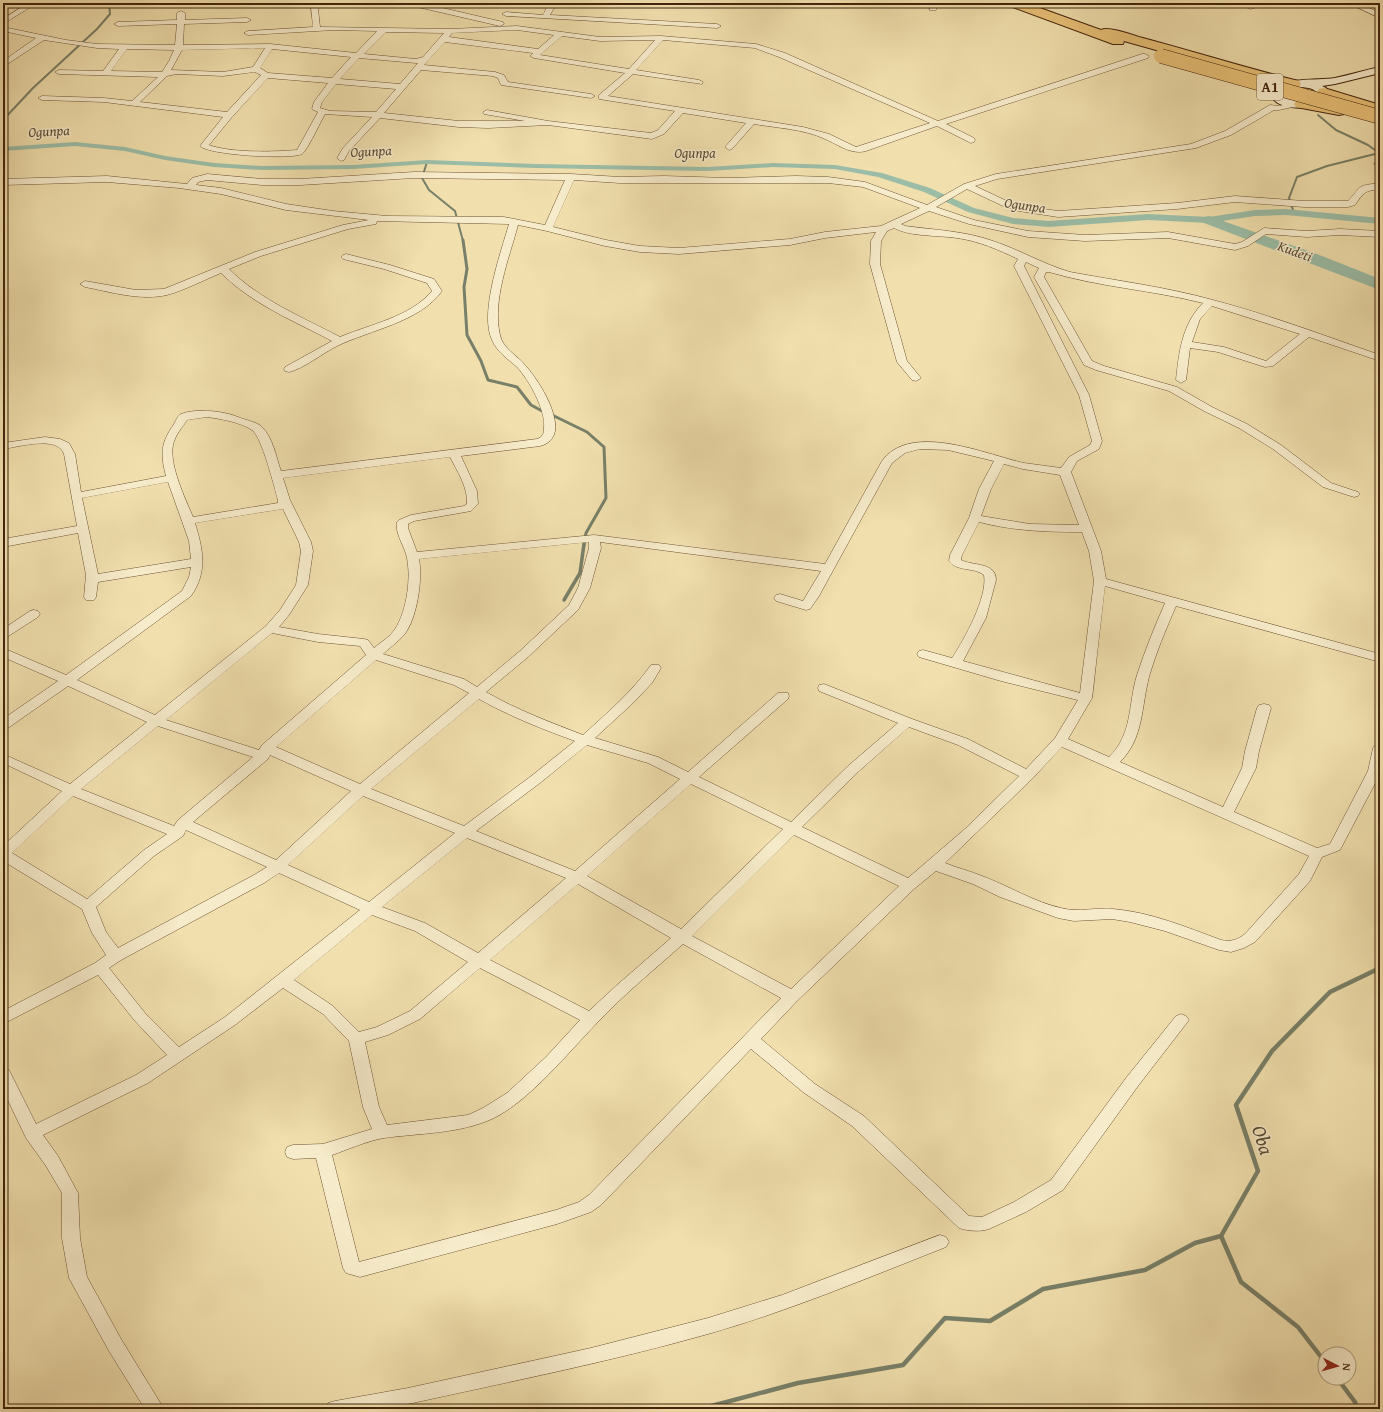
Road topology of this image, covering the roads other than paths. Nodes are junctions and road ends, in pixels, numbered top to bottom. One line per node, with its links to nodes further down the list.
1 (33, 3): 13 (street)
2 (412, 3): 16 (street)
3 (553, 3): 12 (street)
4 (1014, 3): 25 (highway, A1)
5 (1035, 3): 25 (highway, A1)
6 (1266, 3): 8 (street)
7 (1355, 3): 11 (street)
8 (1250, 7)
9 (314, 9): 20 (street)
10 (181, 13): 14 (street)
11 (1380, 16)
12 (545, 17): 16 (street); 17 (street)
13 (3, 22)
14 (181, 23): 15 (street); 23 (street); 32 (street)
15 (118, 24)
16 (496, 24): 18 (street)
17 (717, 26)
18 (517, 28): 22 (street); 24 (street)
19 (3, 29): 26 (street)
20 (317, 29): 21 (street); 23 (street)
21 (383, 30): 22 (street); 34 (street)
22 (450, 31): 28 (street)
23 (248, 33): 29 (street)
24 (561, 33): 27 (street); 33 (street)
25 (1103, 34): 35 (highway, A1); 36 (highway); 49 (highway)
26 (43, 37): 31 (street); 38 (street)
27 (661, 38): 42 (street); 68 (street)
28 (443, 39): 33 (street); 37 (street)
29 (246, 45): 30 (street); 32 (street)
30 (270, 46): 34 (street); 39 (street)
31 (125, 47): 32 (street); 43 (street)
32 (177, 48): 44 (street)
33 (540, 51): 42 (street)
34 (358, 55): 37 (street); 47 (street)
35 (1164, 55): 61 (highway, A1); 64 (highway, A1, bridge)
36 (1145, 56): 54 (highway); 68 (street)
37 (421, 64): 50 (street); 52 (street)
38 (3, 65)
39 (256, 69): 44 (street); 45 (street)
40 (1380, 70): 49 (main road)
41 (59, 72): 43 (street)
42 (630, 72): 48 (street); 58 (street)
43 (106, 73): 44 (street)
44 (165, 74): 55 (street)
45 (266, 75): 47 (street); 62 (street)
46 (1380, 75): 51 (main road)
47 (333, 81): 50 (street); 59 (street)
48 (699, 82)
49 (1299, 84): 51 (main road); 54 (main road)
50 (402, 87): 63 (street)
51 (1324, 92): 56 (main road); 57 (highway)
52 (591, 96)
53 (42, 98): 55 (street)
54 (1277, 101): 56 (main road); 65 (street); 77 (street)
55 (134, 103): 62 (street)
56 (1297, 104): 65 (highway)
57 (1380, 108)
58 (681, 110): 66 (street); 67 (street)
59 (322, 112): 62 (street); 63 (street)
60 (487, 112): 67 (street)
61 (1380, 112)
62 (229, 115)
63 (377, 115): 67 (street); 71 (street)
64 (1380, 117)
65 (1380, 121)
66 (752, 122): 68 (street); 70 (street)
67 (548, 123)
68 (938, 124): 69 (street)
69 (971, 140)
70 (729, 147)
71 (341, 158)
72 (1380, 162): 73 (street)
73 (1380, 166)
74 (571, 177): 76 (street); 79 (street); 83 (street)
75 (3, 182): 76 (street)
76 (190, 186): 80 (street)
77 (967, 186): 78 (street); 79 (street)
78 (1380, 186)
79 (929, 207): 82 (street); 85 (street)
80 (387, 219): 81 (street); 88 (street)
81 (514, 222): 83 (street); 100 (street)
82 (894, 224): 84 (street); 87 (street)
83 (548, 228): 84 (street)
84 (883, 229): 97 (street)
85 (1380, 234)
86 (346, 257): 93 (street)
87 (1024, 257): 89 (street); 102 (street)
88 (222, 268): 90 (street); 93 (street)
89 (1049, 269): 91 (street); 105 (street)
90 (85, 284)
91 (1210, 302): 92 (street); 94 (street)
92 (1307, 333): 94 (street); 95 (street)
93 (340, 341): 96 (street)
94 (1186, 344): 98 (street)
95 (1380, 358)
96 (289, 369)
97 (916, 378)
98 (1181, 380)
99 (3, 446): 106 (street)
100 (454, 453): 103 (street); 114 (street)
101 (1000, 460): 102 (street); 108 (street); 116 (street)
102 (1065, 472): 110 (street)
103 (278, 475): 104 (street); 107 (street)
104 (173, 478): 106 (street); 109 (street)
105 (1354, 494)
106 (76, 496): 111 (street)
107 (284, 500): 109 (street); 123 (street)
108 (975, 518): 110 (street); 129 (street)
109 (188, 522): 115 (street)
110 (1086, 528): 118 (street)
111 (82, 530): 113 (street); 117 (street)
112 (594, 538): 114 (street); 116 (street); 133 (street)
113 (3, 543)
114 (412, 556): 127 (street)
115 (198, 562): 117 (street); 131 (street)
116 (827, 568): 120 (street)
117 (92, 579): 119 (street)
118 (1100, 581): 121 (street); 135 (street)
119 (90, 597)
120 (780, 598)
121 (1172, 600): 128 (street); 145 (street)
122 (34, 614): 124 (street)
123 (270, 629): 127 (street); 137 (street)
124 (3, 634)
125 (3, 652): 131 (street)
126 (923, 654): 129 (street)
127 (373, 655): 133 (street); 143 (street)
128 (1380, 658)
129 (955, 664): 135 (street)
130 (655, 668): 140 (street)
131 (66, 681): 137 (street); 139 (street)
132 (824, 688): 138 (street)
133 (479, 692): 140 (street); 149 (street)
134 (783, 696): 147 (street)
135 (1086, 698): 141 (street)
136 (1264, 708): 150 (street)
137 (157, 721): 143 (street); 148 (street)
138 (907, 722): 146 (street); 152 (street)
139 (3, 725)
140 (585, 740): 147 (street); 153 (street)
141 (1060, 741): 145 (street); 146 (street)
142 (1380, 748): 155 (street)
143 (265, 752): 149 (street); 151 (street)
144 (3, 758): 148 (street)
145 (1111, 763): 150 (street)
146 (1028, 775): 156 (street)
147 (689, 779): 152 (street); 158 (street)
148 (71, 790): 151 (street); 154 (street)
149 (361, 790): 153 (street); 157 (street)
150 (1226, 815): 155 (street)
151 (181, 828): 157 (street); 160 (street)
152 (794, 828): 159 (street); 162 (street)
153 (465, 832): 158 (street); 161 (street)
154 (3, 854): 160 (street)
155 (1318, 854): 156 (street)
156 (934, 865): 159 (street)
157 (277, 867): 161 (street); 163 (street)
158 (577, 877): 162 (street); 164 (street)
159 (909, 885): 167 (street)
160 (88, 906): 163 (street)
161 (371, 909): 164 (street); 166 (street)
162 (682, 937): 167 (street); 169 (street)
163 (116, 956): 165 (street)
164 (479, 961): 169 (street); 171 (street)
165 (100, 966): 168 (street); 173 (street)
166 (283, 980): 171 (street); 173 (street)
167 (792, 996): 172 (street)
168 (3, 1018)
169 (590, 1019): 175 (street)
170 (1181, 1020): 172 (street)
171 (356, 1039): 175 (street)
172 (750, 1040): 177 (street)
173 (178, 1056): 176 (street)
174 (3, 1074): 176 (street)
175 (382, 1132): 177 (street)
176 (32, 1133): 180 (street)
177 (322, 1151): 178 (street)
178 (293, 1152)
179 (940, 1242): 181 (street)
180 (155, 1409)
181 (335, 1409)

